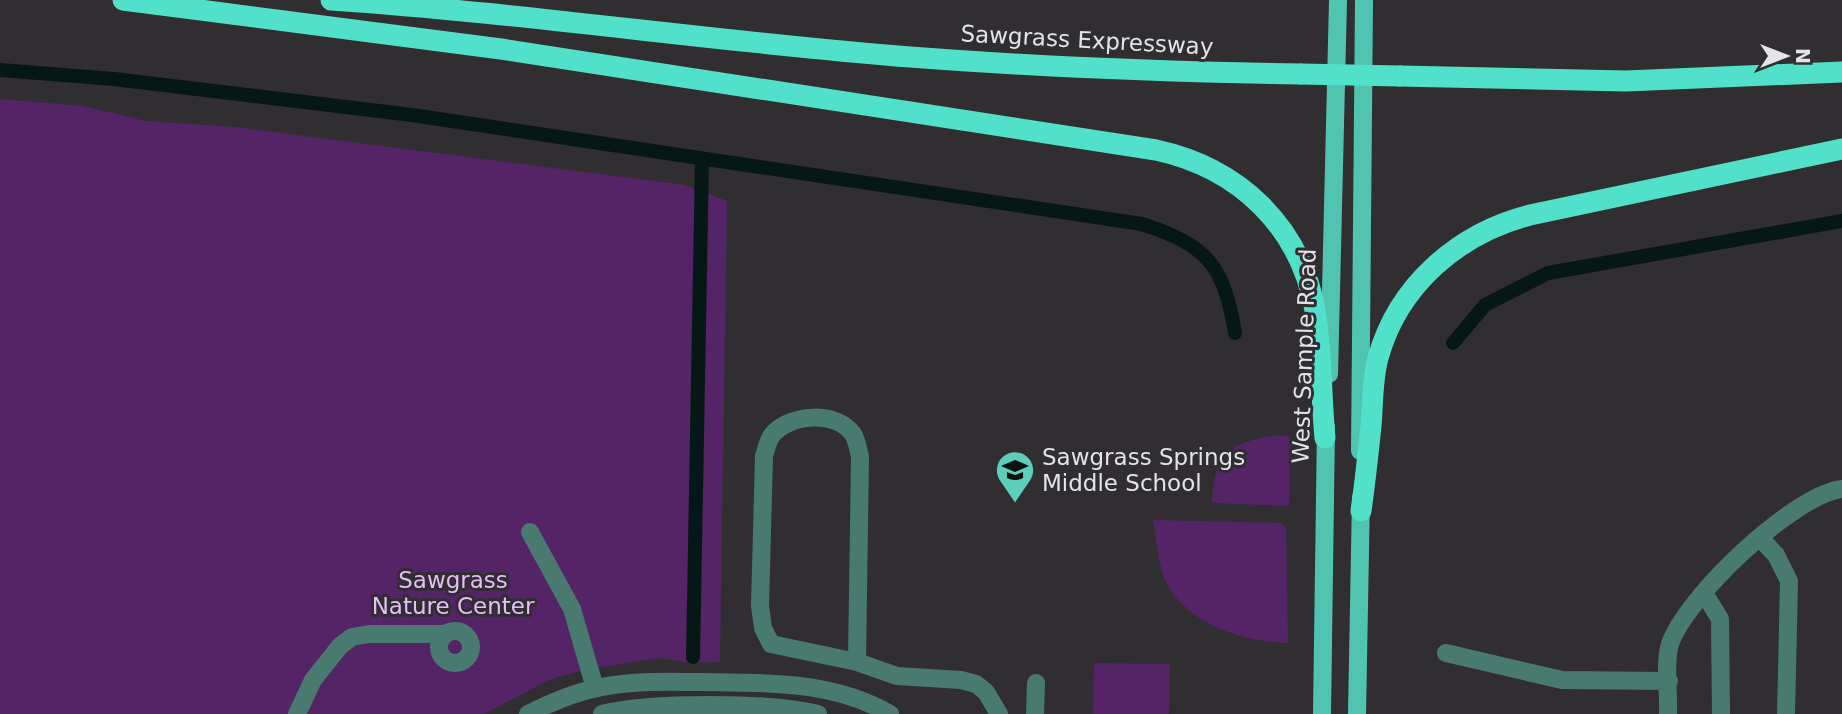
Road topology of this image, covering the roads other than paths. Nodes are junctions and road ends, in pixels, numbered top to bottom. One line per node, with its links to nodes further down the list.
1 (123, 0): 7 (highway)
2 (331, 0): 5 (highway, Sawgrass Expressway, bridge)
3 (1338, 0): 7 (main road, West Sample Road)
4 (1364, 0): 9 (main road)
5 (1842, 72)
6 (1842, 149): 9 (highway)
7 (1325, 438): 27 (main road, West Sample Road)
8 (1842, 489): 11 (street)
9 (1362, 511): 28 (main road)
10 (530, 531): 18 (street)
11 (1757, 541): 12 (street); 31 (street)
12 (1704, 593): 16 (street); 30 (street)
13 (446, 634): 21 (street)
14 (1446, 653): 16 (street)
15 (857, 662): 15 (street); 25 (street)
16 (1669, 681): 29 (street)
17 (1036, 683): 26 (street)
18 (601, 687): 19 (street); 20 (street); 22 (street)
19 (858, 706): 24 (street)
20 (605, 713): 23 (street)
21 (297, 714)
22 (528, 714)
23 (818, 714)
24 (890, 714)
25 (999, 714)
26 (1034, 714)
27 (1322, 714)
28 (1357, 714)
29 (1668, 714)
30 (1721, 714)
31 (1786, 714)

